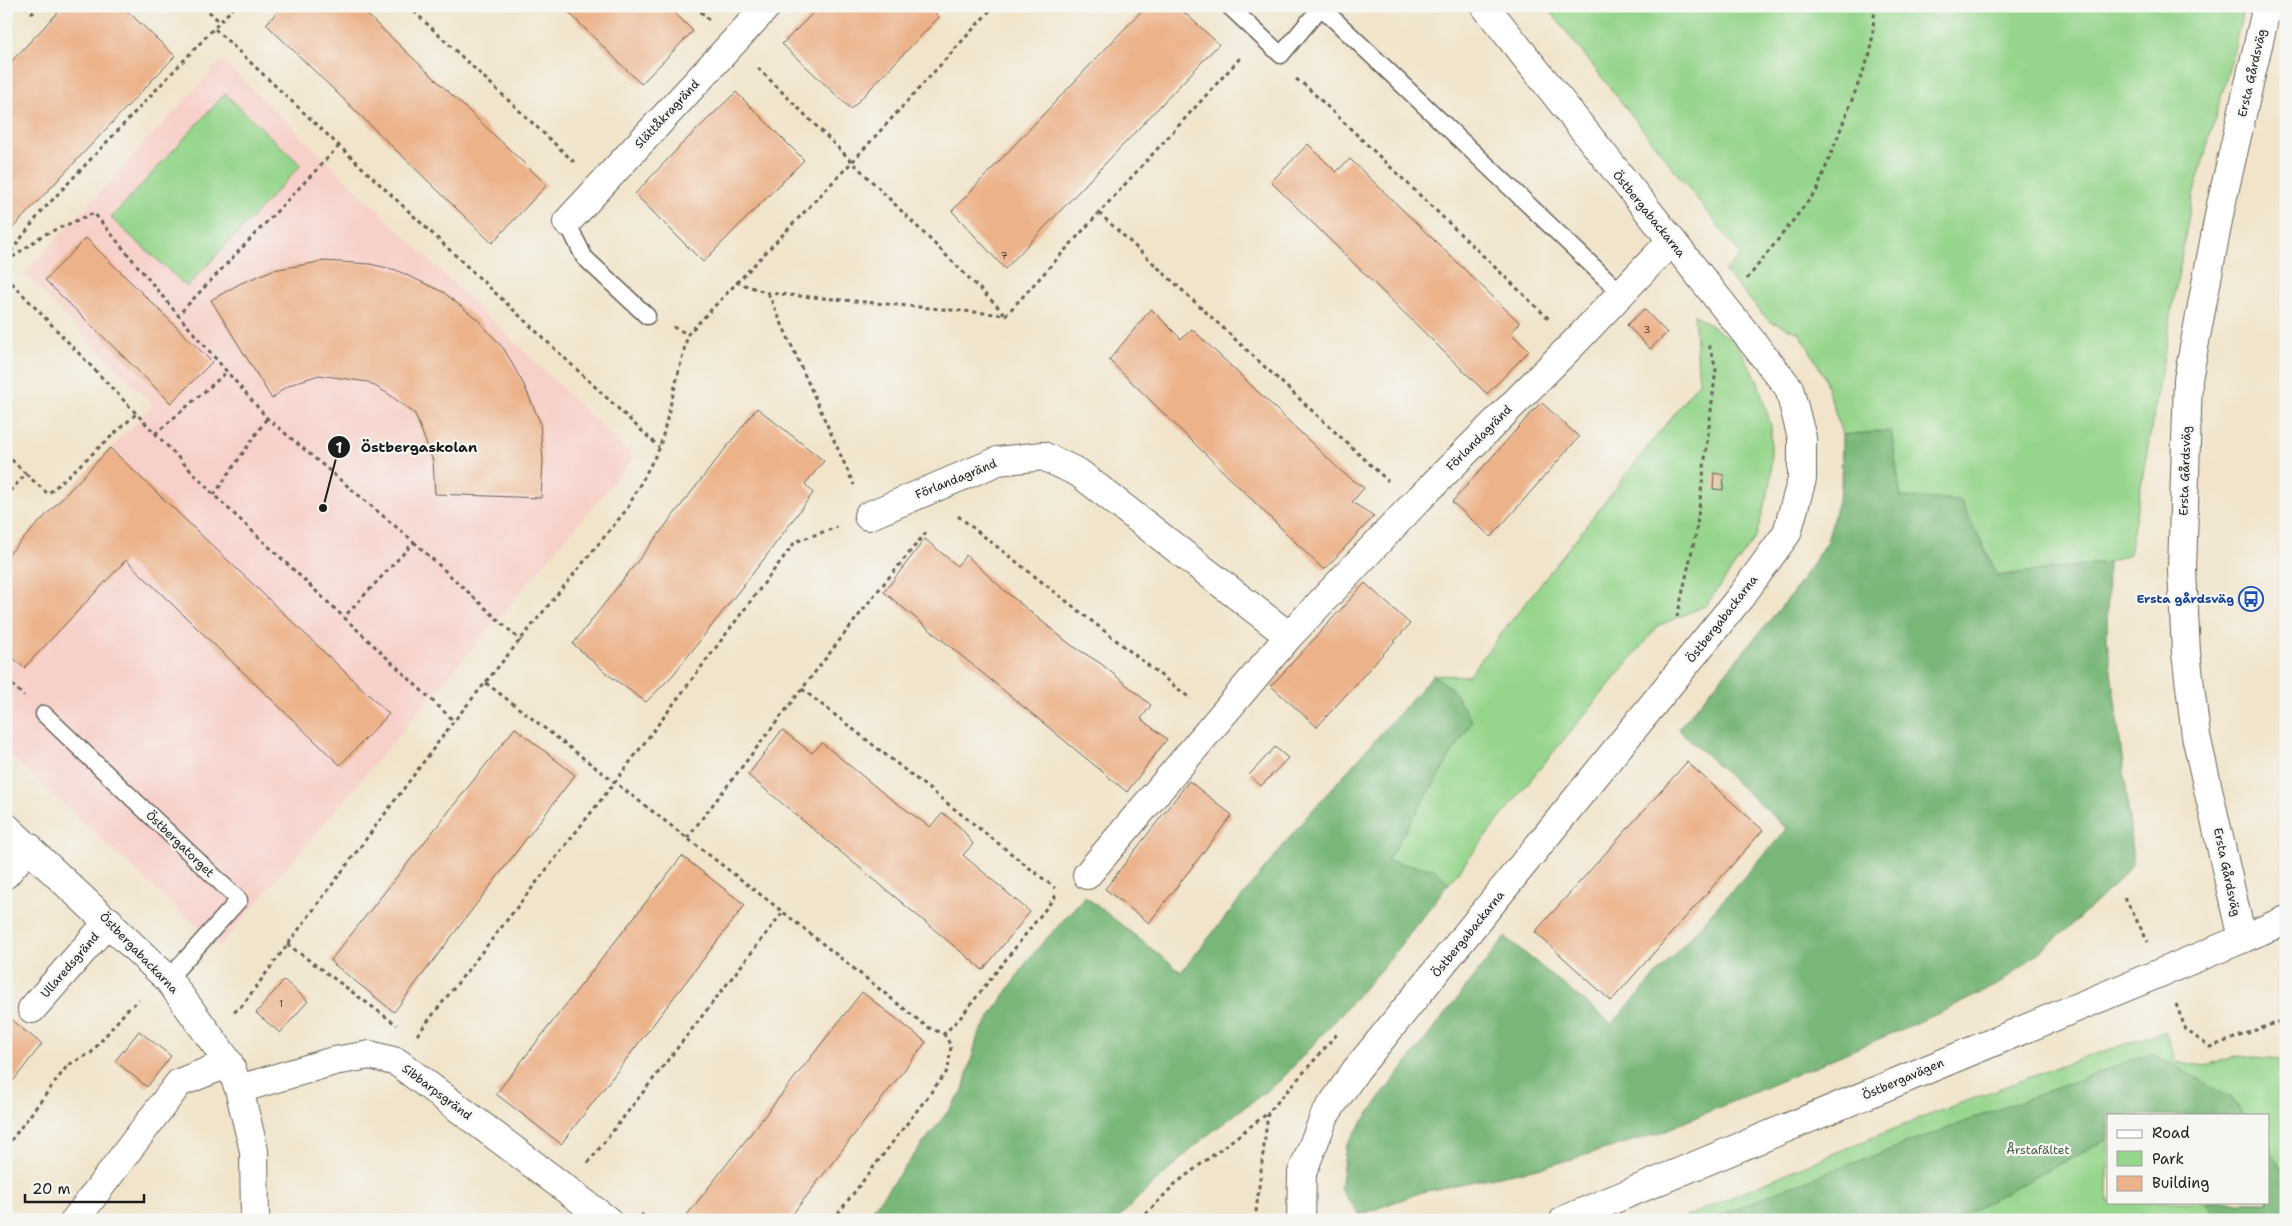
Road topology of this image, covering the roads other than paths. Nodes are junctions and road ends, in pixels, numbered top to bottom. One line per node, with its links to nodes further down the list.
1 (767, 6): 5 (street, Slättåkragränd)
2 (1229, 6): 7 (lane)
3 (1485, 6): 6 (street, Östbergabackarna)
4 (2267, 6): 18 (street, Ersta Gårdsväg)
5 (568, 222): 8 (lane)
6 (1671, 242): 7 (street, Förlandagränd); 26 (street, Östbergabackarna)
7 (1622, 293): 10 (street, Förlandagränd)
8 (647, 316)
9 (868, 516): 10 (street, Förlandagränd)
10 (1288, 636): 15 (street, Förlandagränd)
11 (44, 714): 19 (lane, Östbergatorget)
12 (6, 827): 13 (street, Östbergabackarna)
13 (28, 847): 14 (street); 17 (street, Östbergabackarna)
14 (6, 874)
15 (1087, 876)
16 (2286, 920): 18 (street, Östbergavägen)
17 (109, 922): 19 (street, Östbergabackarna); 20 (street, Ullaredsgränd)
18 (2242, 939): 27 (street, Östbergavägen)
19 (168, 979): 21 (street, Östbergabackarna)
20 (32, 1009)
21 (229, 1063): 22 (street, Östbergabackarna); 23 (street)
22 (239, 1089): 24 (street, Östbergabackarna); 25 (street, Sibbarpsgränd)
23 (75, 1220)
24 (255, 1220)
25 (608, 1220)
26 (1301, 1220)
27 (1564, 1220)

